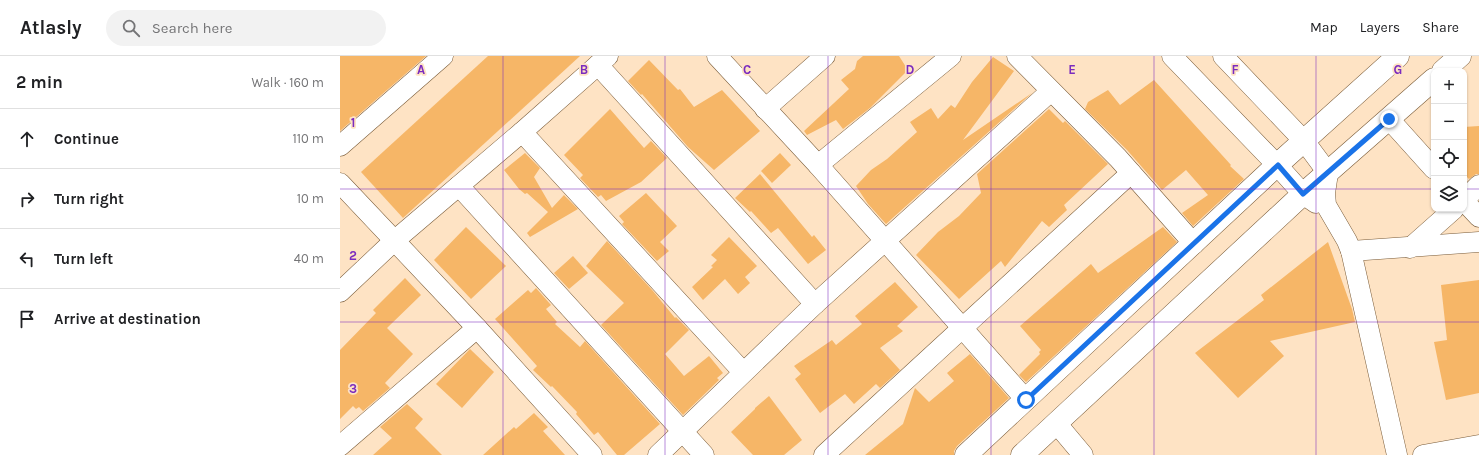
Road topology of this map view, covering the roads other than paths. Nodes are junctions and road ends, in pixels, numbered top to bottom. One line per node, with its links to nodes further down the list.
1 (443, 56): 18 (street)
2 (717, 56): 14 (street)
3 (825, 56): 14 (street)
4 (951, 56): 19 (street)
5 (1017, 56): 13 (street)
6 (1172, 56): 20 (street)
7 (1223, 56): 17 (street)
8 (1398, 56): 17 (street)
9 (1460, 56): 11 (street)
10 (603, 60): 16 (street); 40 (street)
11 (1446, 68)
12 (1431, 82): 15 (street)
13 (1051, 91): 22 (street); 34 (street)
14 (765, 109): 19 (street)
15 (1389, 119): 21 (street); 23 (street)
16 (522, 132): 25 (street); 43 (street)
17 (1304, 142): 20 (street); 23 (street)
18 (340, 146)
19 (818, 165): 34 (street)
20 (1278, 165): 27 (street); 36 (street)
21 (1431, 166)
22 (1131, 173): 36 (street); 42 (street)
23 (1328, 174): 27 (street); 30 (street)
24 (340, 183): 33 (street)
25 (459, 186): 33 (street); 46 (street)
26 (1479, 186): 28 (street)
27 (1303, 194): 30 (street); 45 (street)
28 (1467, 198)
29 (1467, 204): 32 (street)
30 (1328, 209): 38 (street)
31 (1451, 212): 37 (street)
32 (1479, 218)
33 (394, 241): 39 (street); 41 (street)
34 (885, 241): 40 (street); 42 (street)
35 (1479, 242): 37 (street)
36 (1194, 244): 44 (street)
37 (1410, 248): 38 (street)
38 (1351, 252): 56 (street)
39 (340, 292)
40 (815, 304): 43 (street)
41 (477, 328): 48 (street); 49 (street)
42 (963, 328): 44 (street); 52 (street)
43 (743, 372): 46 (street)
44 (1026, 400): 53 (street)
45 (1056, 424): 54 (street); 55 (street)
46 (682, 432): 50 (street); 51 (street)
47 (1479, 445): 57 (street)
48 (340, 446)
49 (592, 455)
50 (658, 455)
51 (704, 455)
52 (824, 455)
53 (966, 455)
54 (1022, 455)
55 (1083, 455)
56 (1397, 455)
57 (1423, 455)

